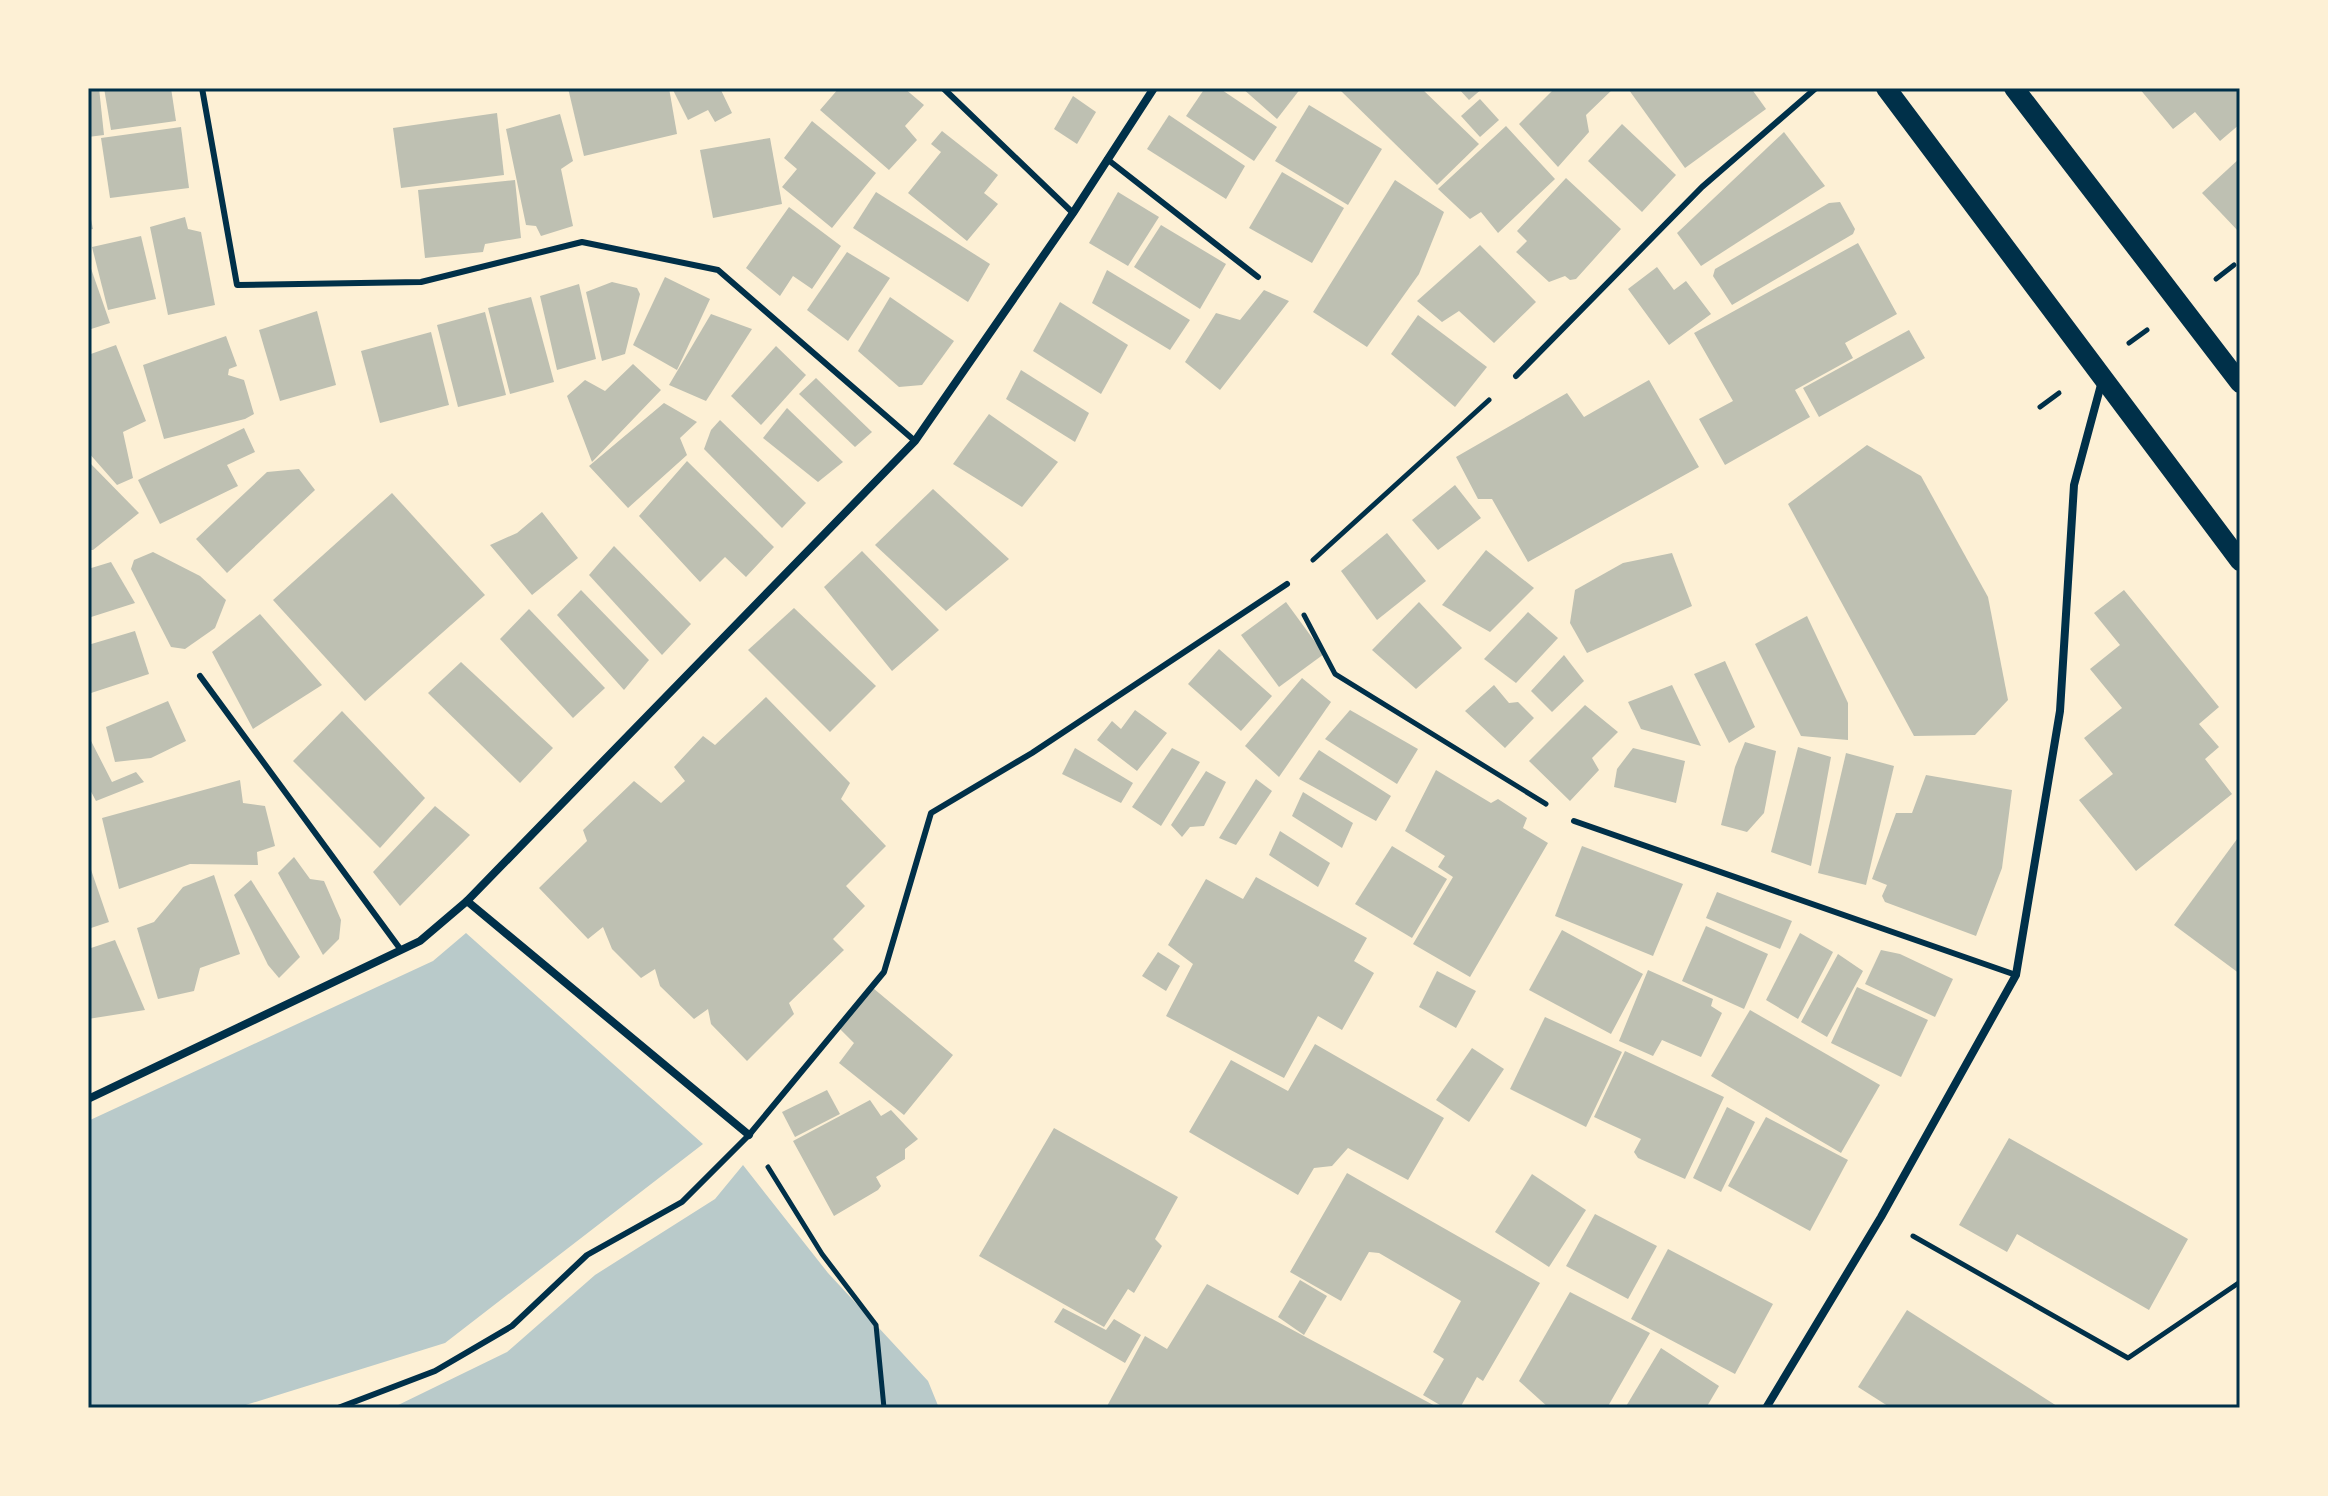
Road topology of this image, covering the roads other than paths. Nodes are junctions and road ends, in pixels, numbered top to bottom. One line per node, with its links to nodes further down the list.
1 (202, 88): 13 (lane)
2 (943, 88): 8 (lane)
3 (1154, 88): 7 (street)
4 (1816, 88): 11 (lane)
5 (1886, 88): 10 (main road)
6 (2014, 88): 12 (main road)
7 (1107, 159): 8 (street); 9 (lane)
8 (1073, 213): 13 (street)
9 (1258, 277)
10 (2099, 372): 14 (main road); 20 (street)
11 (1516, 376)
12 (2240, 383)
13 (915, 441): 18 (street)
14 (2240, 561)
15 (1287, 584): 22 (lane)
16 (200, 676): 19 (lane)
17 (1574, 821): 20 (lane)
18 (467, 901): 19 (street); 22 (street)
19 (401, 950): 21 (street)
20 (2016, 975): 24 (street)
21 (88, 1099)
22 (749, 1135): 23 (lane)
23 (338, 1408)
24 (1766, 1408)

